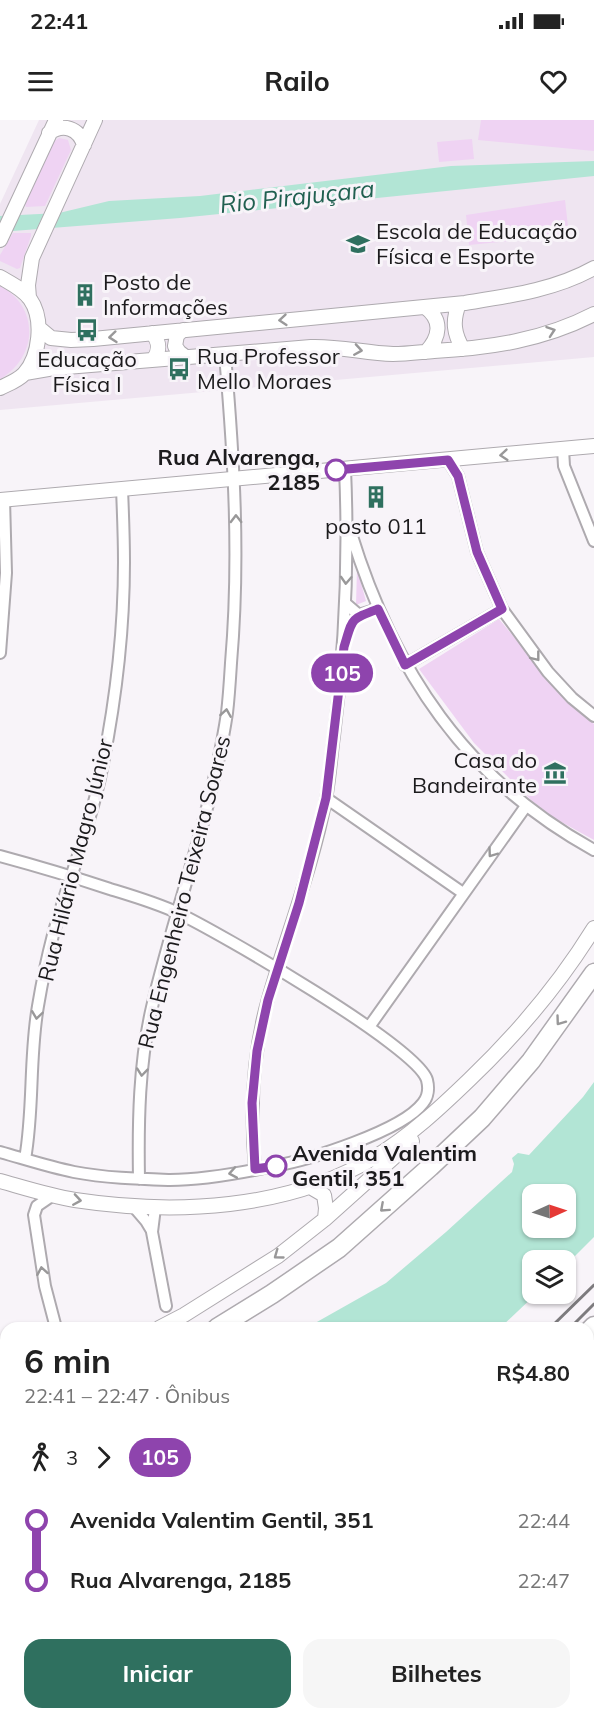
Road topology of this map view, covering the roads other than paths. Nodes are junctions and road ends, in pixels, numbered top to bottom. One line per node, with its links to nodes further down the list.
1 (56, 120): 4 (main road)
2 (79, 120): 3 (main road)
3 (95, 120): 5 (main road)
4 (49, 133): 5 (main road); 6 (main road)
5 (84, 145): 9 (main road)
6 (0, 240)
7 (594, 268): 10 (main road)
8 (0, 277): 9 (main road)
9 (29, 298): 13 (main road)
10 (459, 304): 11 (main road); 16 (main road)
11 (425, 307): 14 (main road, one-way to 14); 17 (main road)
12 (594, 314): 16 (main road, one-way to 12)
13 (39, 328): 15 (main road, one-way to 13); 21 (main road)
14 (183, 330): 15 (main road); 19 (main road)
15 (152, 333): 20 (main road)
16 (463, 349): 17 (main road)
17 (426, 351): 18 (main road, one-way to 17)
18 (225, 355): 19 (main road); 27 (street, Rua Engenheiro Teixeira Soares)
19 (187, 358): 20 (main road)
20 (153, 360): 21 (main road)
21 (25, 373): 22 (main road)
22 (0, 388)
23 (594, 446): 24 (main road)
24 (563, 449): 25 (main road, one-way to 25); 31 (street)
25 (448, 460): 26 (main road); 34 (street)
26 (345, 469): 27 (main road); 30 (street)
27 (235, 479): 28 (main road); 46 (street, Rua Engenheiro Teixeira Soares, one-way to 27)
28 (122, 489): 29 (main road); 44 (street, Rua Hilário Magro Júnior)
29 (2, 500): 37 (street)
30 (347, 521): 32 (street, one-way to 32); 33 (street)
31 (594, 541)
32 (345, 603): 35 (street); 36 (street)
33 (378, 609): 35 (street); 38 (street)
34 (502, 609): 38 (street); 39 (street, one-way to 39)
35 (359, 615): 36 (street)
36 (344, 647): 40 (street)
37 (0, 653)
38 (405, 665): 41 (street)
39 (594, 716)
40 (326, 798): 45 (street); 49 (street)
41 (526, 806): 42 (street); 45 (street, one-way to 45)
42 (594, 850)
43 (0, 856): 44 (street)
44 (71, 877): 46 (street); 53 (street, Rua Hilário Magro Júnior, one-way to 53)
45 (463, 894): 51 (street)
46 (178, 913): 49 (street); 55 (street, Rua Engenheiro Teixeira Soares, one-way to 55)
47 (594, 928): 57 (main road)
48 (594, 941): 61 (main road)
49 (278, 968): 51 (street); 54 (street)
50 (594, 973): 66 (highway, one-way to 66)
51 (369, 1027): 54 (street)
52 (0, 1152): 53 (street)
53 (24, 1159): 55 (street)
54 (255, 1169): 55 (street, one-way to 55)
55 (139, 1179)
56 (0, 1181): 58 (main road)
57 (312, 1188): 60 (main road); 61 (main road)
58 (52, 1195): 59 (main road, one-way to 59); 64 (street, one-way to 58)
59 (134, 1207): 60 (main road); 62 (street)
60 (155, 1208): 62 (street)
61 (325, 1219): 65 (main road, one-way to 65)
62 (152, 1232): 63 (street)
63 (166, 1306)
64 (54, 1322)
65 (171, 1322)
66 (227, 1322)

